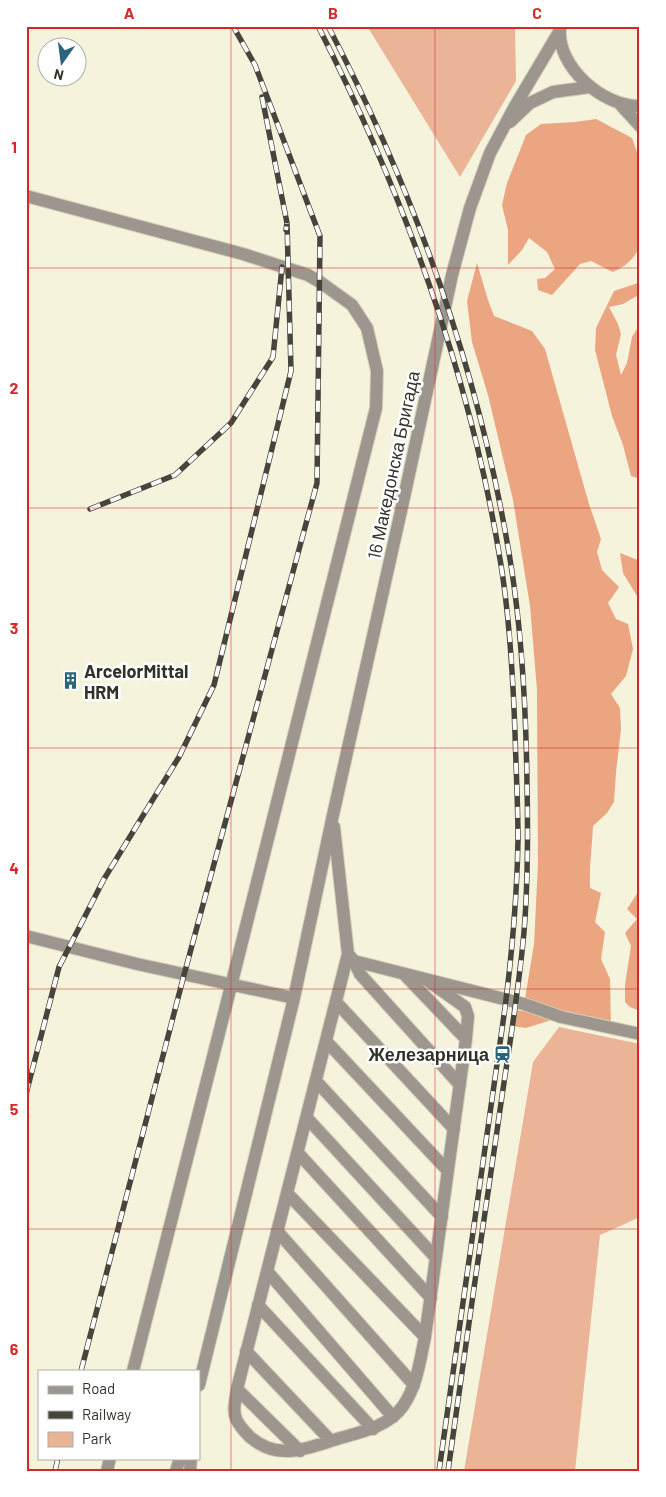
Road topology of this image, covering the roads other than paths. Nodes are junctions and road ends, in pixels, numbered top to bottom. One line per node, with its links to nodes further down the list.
1 (560, 29): 2 (street); 6 (street, 16 Македонска Бригада)
2 (590, 87): 3 (street); 6 (street, 16 Македонска Бригада)
3 (619, 103): 4 (street); 5 (street)
4 (640, 106)
5 (640, 126)
6 (505, 127): 8 (street, 16 Македонска Бригада)
7 (26, 196): 13 (street)
8 (333, 815): 10 (street); 14 (street, 16 Македонска Бригада)
9 (26, 936): 13 (street)
10 (351, 958): 11 (street); 15 (street); 20 (street)
11 (404, 974): 12 (street); 17 (street)
12 (428, 980): 16 (street); 17 (street)
13 (231, 986): 14 (street); 34 (street)
14 (294, 998): 35 (street, 16 Македонска Бригада)
15 (337, 1002): 18 (street); 22 (street)
16 (640, 1034)
17 (466, 1039): 20 (street)
18 (327, 1042): 19 (street); 24 (street)
19 (316, 1081): 21 (street); 26 (street)
20 (460, 1085): 22 (street)
21 (307, 1118): 23 (street); 28 (street)
22 (454, 1129): 24 (street)
23 (298, 1153): 25 (street); 30 (street)
24 (448, 1171): 26 (street)
25 (287, 1193): 27 (street); 32 (street)
26 (442, 1217): 28 (street)
27 (277, 1231): 29 (street); 36 (street)
28 (436, 1258): 30 (street)
29 (267, 1271): 31 (street); 38 (street)
30 (430, 1298): 32 (street)
31 (258, 1305): 33 (street); 39 (street)
32 (425, 1337): 36 (street)
33 (246, 1351): 37 (street); 40 (street)
34 (133, 1370)
35 (200, 1381)
36 (414, 1385): 38 (street)
37 (236, 1389): 41 (street); 41 (street)
38 (393, 1417): 39 (street)
39 (373, 1429): 40 (street)
40 (331, 1441): 41 (street)
41 (300, 1450)

